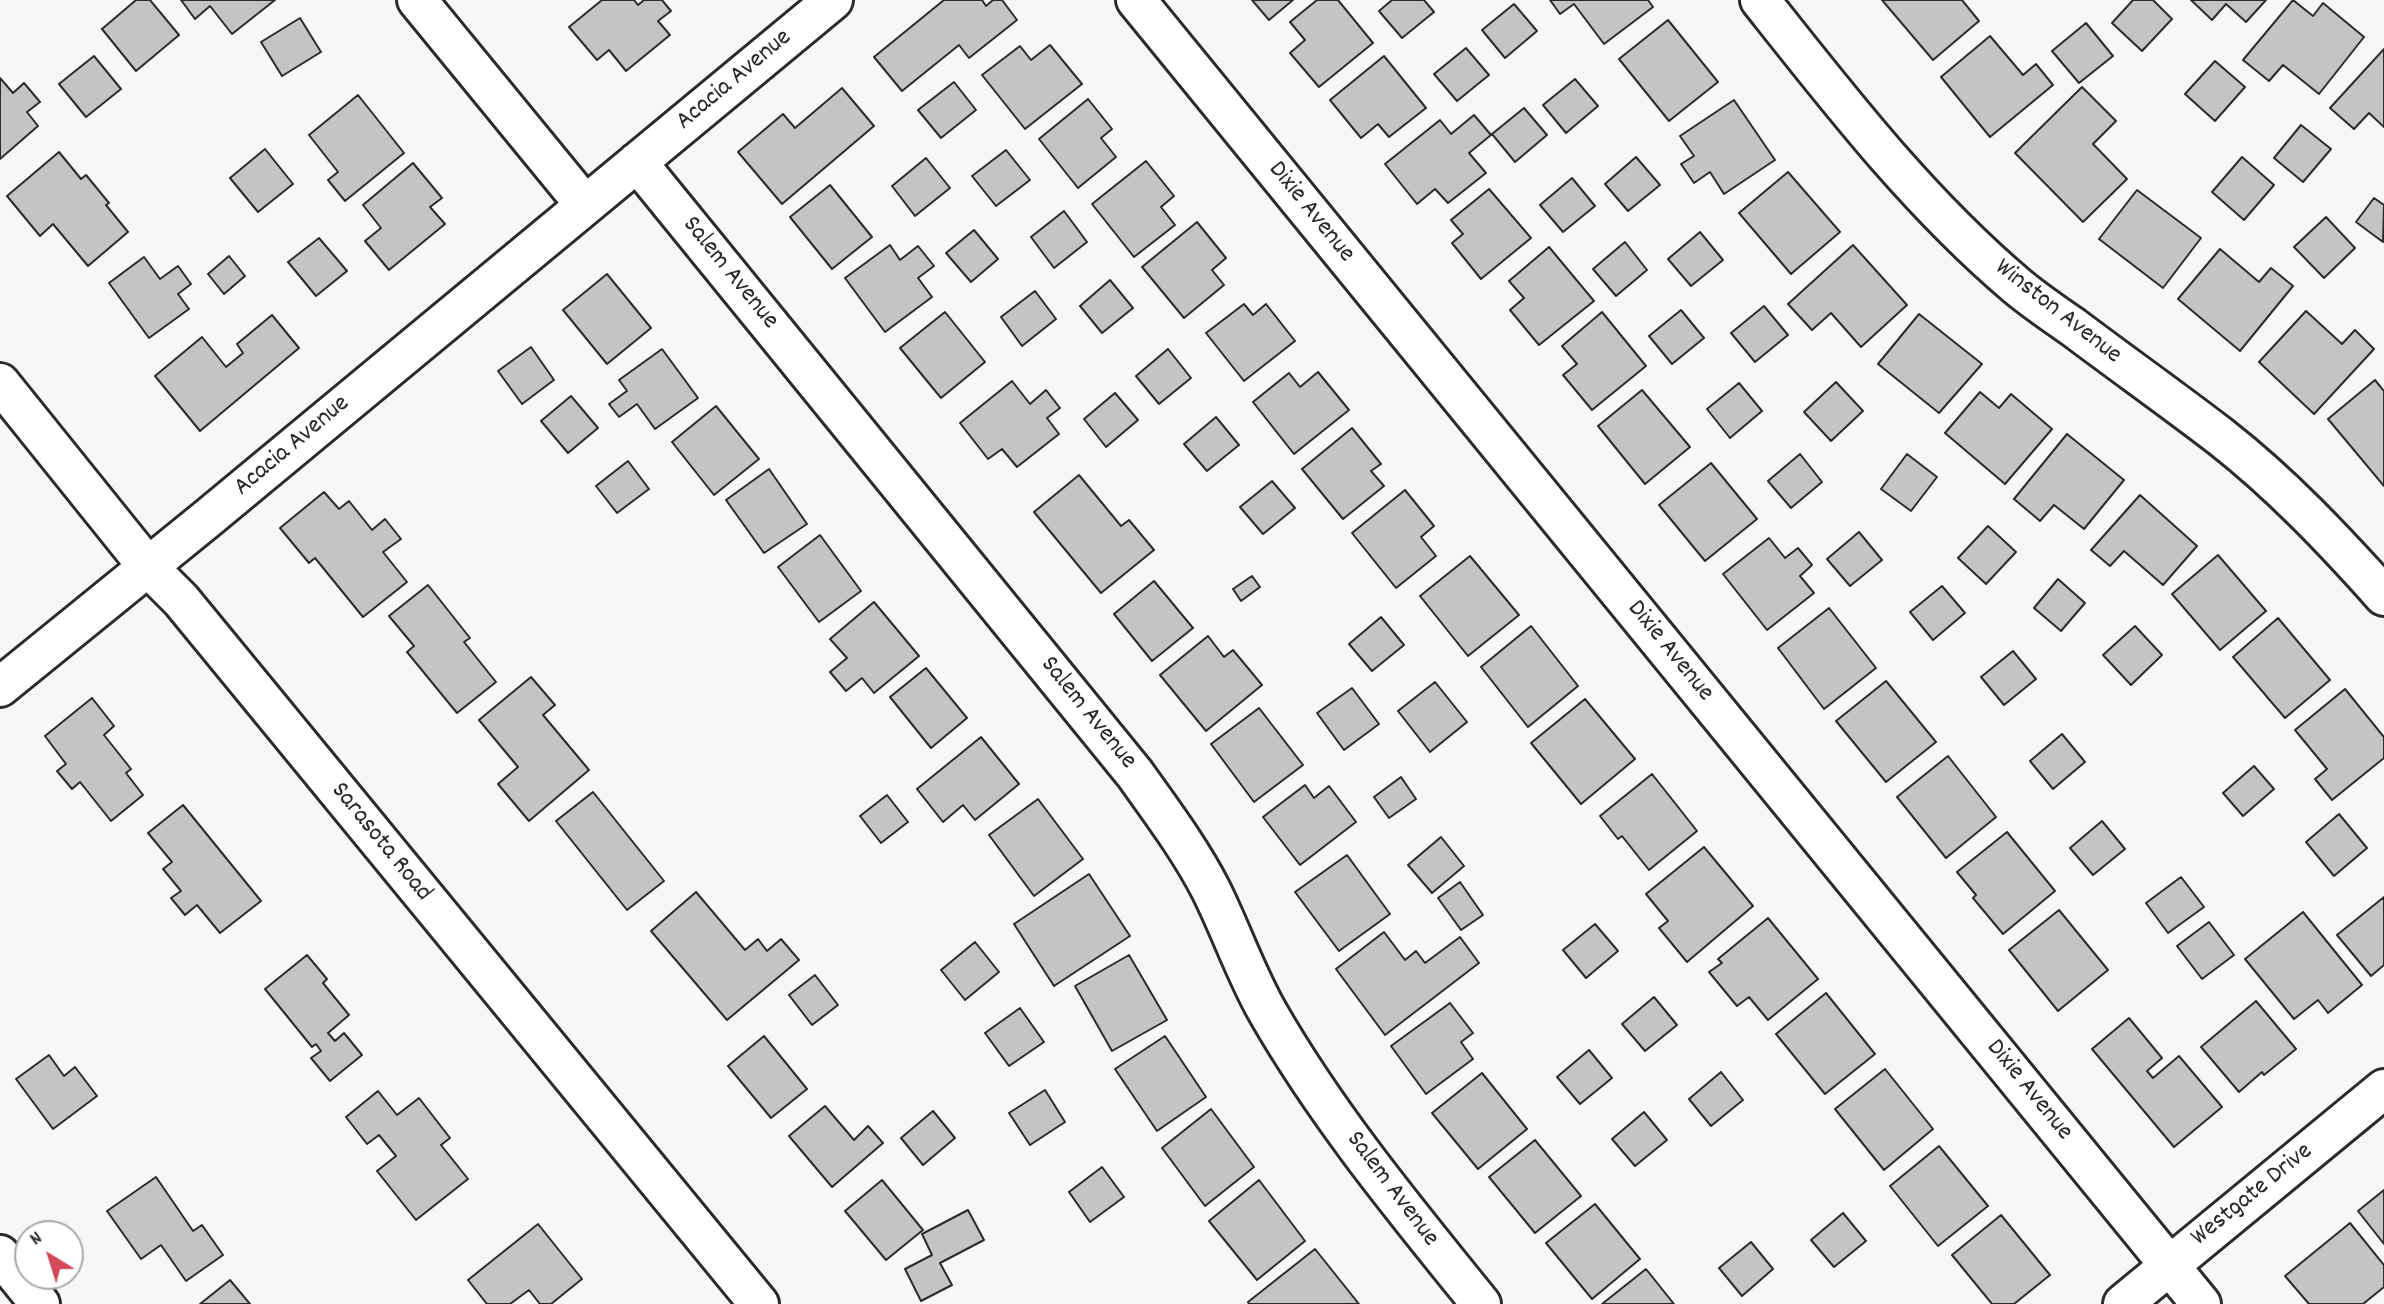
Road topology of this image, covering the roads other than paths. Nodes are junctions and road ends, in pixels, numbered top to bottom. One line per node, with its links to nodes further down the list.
1 (417, 0): 6 (street)
2 (833, 0): 5 (street, Acacia Avenue)
3 (1136, 0): 13 (street, Dixie Avenue)
4 (1760, 0): 9 (street, Winston Avenue)
5 (637, 162): 6 (street, Acacia Avenue); 16 (street, Salem Avenue)
6 (584, 205): 8 (street, Acacia Avenue)
7 (0, 383): 8 (street, Sarasota Road)
8 (148, 567): 10 (street, Acacia Avenue); 15 (street, Sarasota Road)
9 (2384, 596)
10 (0, 687)
11 (2384, 1088): 13 (street, Westgate Drive)
12 (0, 1255): 14 (street)
13 (2169, 1265): 17 (street, Westgate Drive); 18 (street, Dixie Avenue)
14 (40, 1304)
15 (759, 1304)
16 (1481, 1304)
17 (2123, 1304)
18 (2201, 1304)

